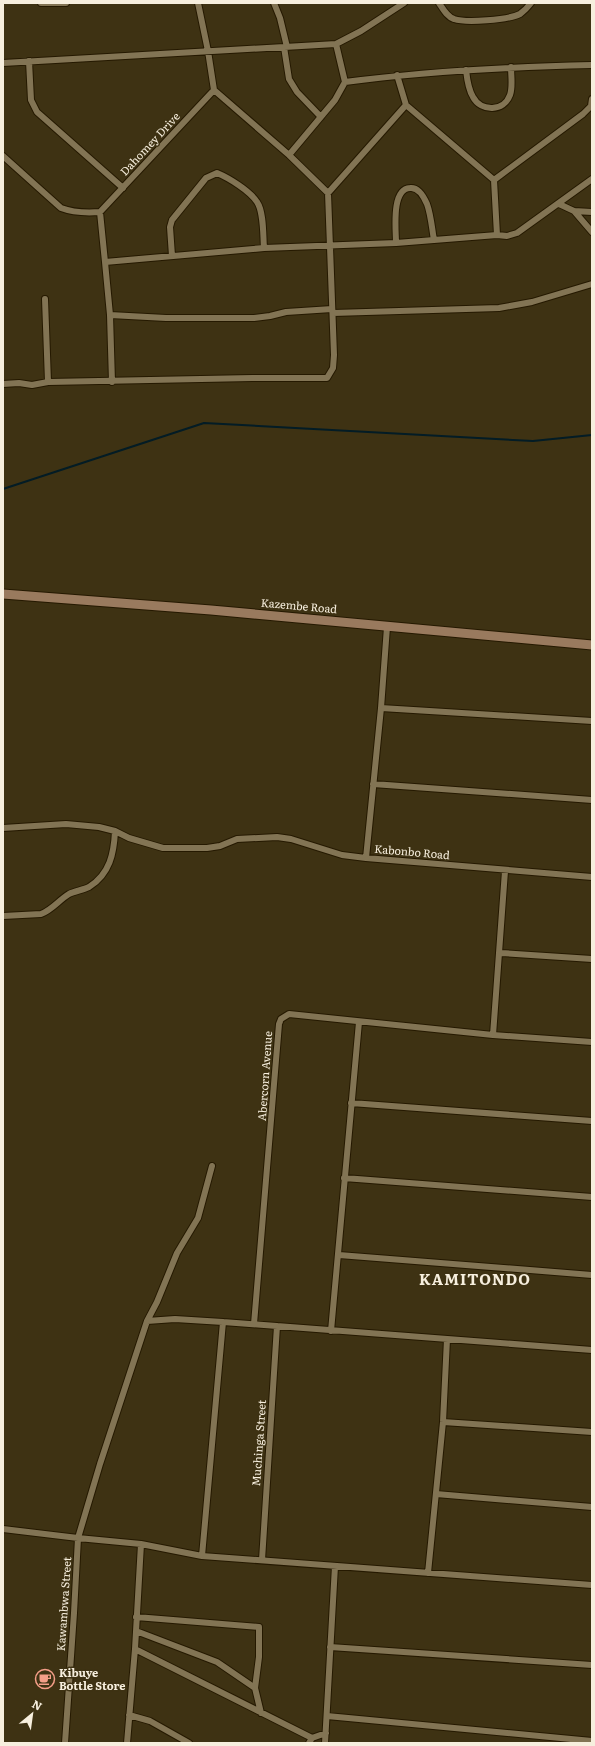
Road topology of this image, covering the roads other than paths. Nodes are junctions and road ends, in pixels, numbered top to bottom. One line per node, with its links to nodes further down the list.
1 (41, 3): 2 (street)
2 (66, 3)
3 (198, 3): 10 (street)
4 (274, 3): 9 (street)
5 (404, 3): 8 (street)
6 (439, 3): 7 (street)
7 (531, 3)
8 (336, 44): 9 (street); 17 (street)
9 (286, 47): 10 (street); 21 (street)
10 (208, 51): 11 (street); 18 (street)
11 (29, 61): 12 (street); 26 (street)
12 (3, 63)
13 (592, 65): 14 (street)
14 (511, 67): 15 (street); 15 (street)
15 (466, 70): 16 (street)
16 (397, 75): 17 (street); 20 (street)
17 (346, 82): 21 (street)
18 (214, 90): 22 (street); 26 (street, Dahomey Drive)
19 (592, 99): 25 (street)
20 (406, 105): 25 (street); 27 (street)
21 (321, 117): 22 (street)
22 (289, 155): 27 (street)
23 (3, 156): 30 (street)
24 (592, 179): 28 (street)
25 (494, 180): 33 (street)
26 (123, 188): 30 (street, Dahomey Drive)
27 (328, 193): 36 (street)
28 (559, 204): 29 (street); 33 (street)
29 (574, 210): 31 (street); 32 (street)
30 (100, 212): 39 (street)
31 (592, 212)
32 (592, 232)
33 (497, 235): 34 (street)
34 (434, 240): 35 (street); 35 (street)
35 (396, 243): 36 (street)
36 (331, 246): 37 (street); 42 (street)
37 (264, 248): 38 (street); 38 (street)
38 (172, 256): 39 (street)
39 (106, 262): 43 (street)
40 (592, 284): 42 (street)
41 (45, 299): 44 (street)
42 (332, 311): 43 (street); 45 (street)
43 (110, 315): 45 (street)
44 (48, 382): 45 (street); 46 (street)
45 (112, 382)
46 (3, 384)
47 (3, 594): 48 (main road, Kazembe Road)
48 (387, 627): 49 (main road, Kazembe Road); 50 (street, Kabonbo Road)
49 (592, 645)
50 (381, 708): 51 (street); 52 (street, Kabonbo Road)
51 (592, 721)
52 (373, 784): 53 (street); 56 (street, Kabonbo Road)
53 (592, 800)
54 (3, 828): 55 (street)
55 (115, 831): 56 (street); 59 (street)
56 (366, 858): 57 (street, Kabonbo Road)
57 (505, 871): 58 (street, Kabonbo Road); 60 (street)
58 (592, 877)
59 (3, 916)
60 (501, 953): 61 (street); 63 (street)
61 (592, 959)
62 (359, 1022): 63 (street, Abercorn Avenue); 65 (street); 74 (street, Abercorn Avenue)
63 (493, 1035): 64 (street, Abercorn Avenue)
64 (592, 1042)
65 (351, 1103): 66 (street); 68 (street)
66 (592, 1121)
67 (212, 1166): 72 (street, Kawambwa Street)
68 (344, 1178): 69 (street); 70 (street)
69 (592, 1197)
70 (339, 1255): 71 (street); 76 (street)
71 (592, 1275)
72 (147, 1321): 73 (street); 84 (street, Kawambwa Street)
73 (223, 1322): 74 (street); 86 (street)
74 (254, 1324): 75 (street)
75 (277, 1326): 76 (street); 87 (street, Muchinga Street)
76 (331, 1331): 77 (street)
77 (447, 1339): 78 (street); 79 (street)
78 (592, 1350)
79 (442, 1422): 80 (street); 81 (street)
80 (592, 1432)
81 (436, 1494): 82 (street); 89 (street)
82 (592, 1507)
83 (3, 1529): 84 (street)
84 (78, 1538): 85 (street); 103 (street, Kawambwa Street)
85 (141, 1544): 86 (street); 91 (street)
86 (202, 1556): 87 (street)
87 (262, 1560): 88 (street)
88 (335, 1566): 89 (street); 93 (street)
89 (428, 1573): 90 (street)
90 (592, 1585)
91 (136, 1617): 92 (street); 96 (street)
92 (136, 1631): 94 (street); 96 (street)
93 (330, 1647): 95 (street); 99 (street)
94 (135, 1649): 97 (street); 98 (street)
95 (592, 1666)
96 (255, 1688): 97 (street)
97 (261, 1713): 101 (street)
98 (129, 1715): 104 (street); 105 (street)
99 (327, 1716): 100 (street); 102 (street)
100 (326, 1733): 101 (street); 106 (street)
101 (311, 1741)
102 (592, 1741)
103 (64, 1743)
104 (127, 1743)
105 (189, 1743)
106 (325, 1743)

